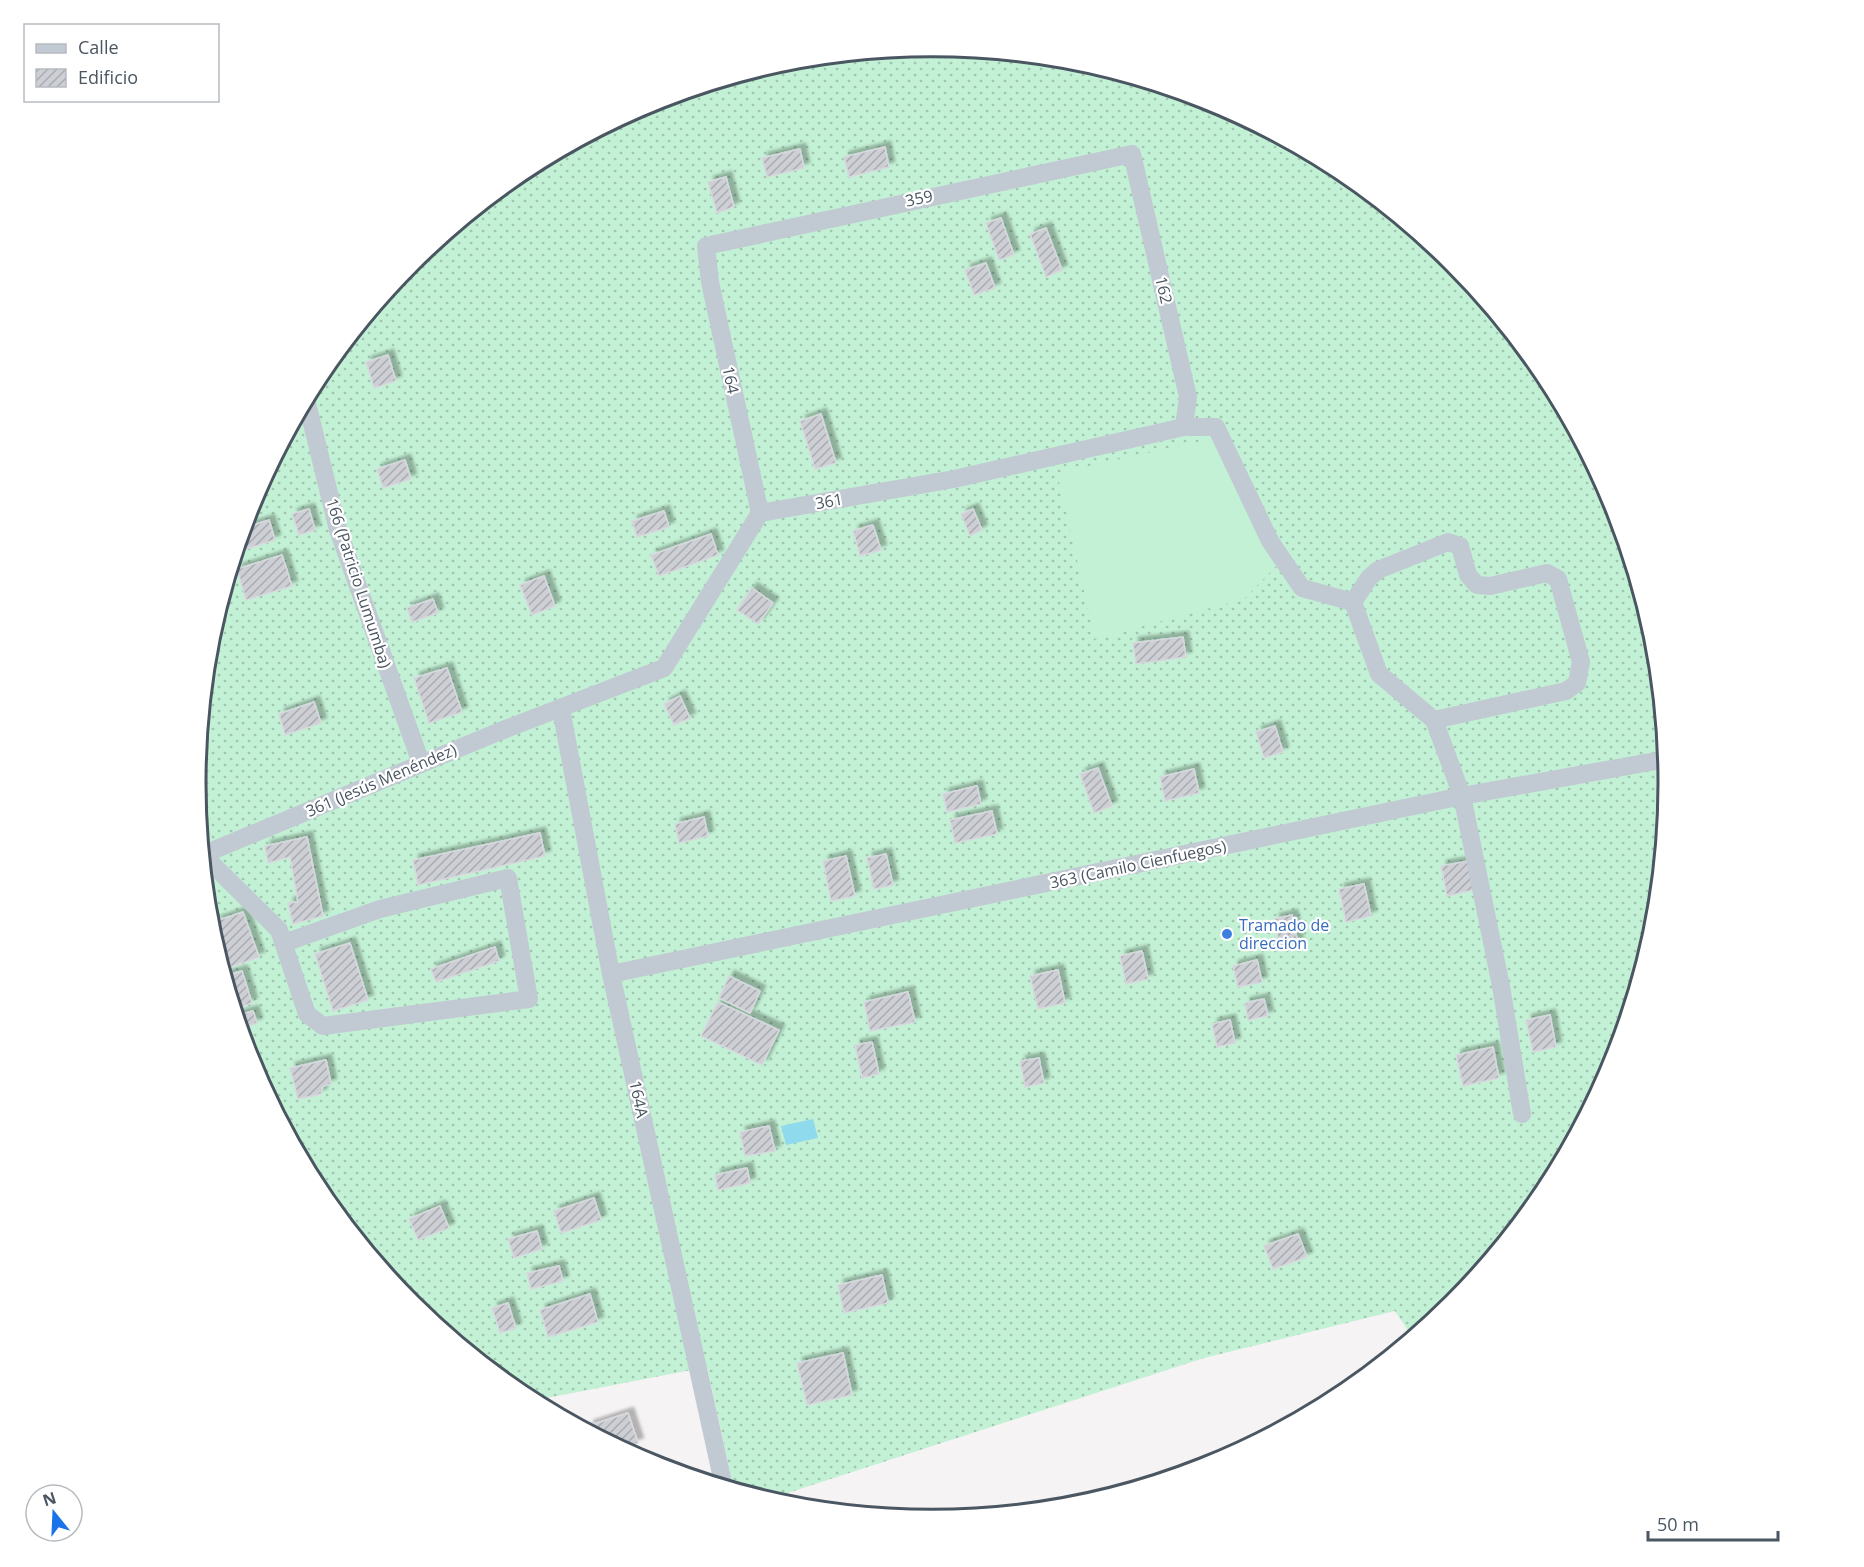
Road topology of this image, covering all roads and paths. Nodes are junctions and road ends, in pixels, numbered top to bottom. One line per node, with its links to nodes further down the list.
1 (1132, 154): 2 (street, 359); 4 (street, 162)
2 (706, 246): 5 (street, 164)
3 (309, 411): 10 (street, 166 (Patricio Lumumba))
4 (1184, 426): 5 (street, 361); 6 (street, 361)
5 (760, 513): 7 (street)
6 (1353, 602): 8 (street); 8 (street)
7 (561, 709): 10 (street, 361 (Jesús Menéndez)); 15 (street, 164A)
8 (1434, 720): 11 (street)
9 (1658, 761): 11 (street, 363 (Camilo Cienfuegos))
10 (421, 764): 12 (street, 361 (Jesús Menéndez))
11 (1462, 796): 15 (street, 363 (Camilo Cienfuegos)); 16 (street)
12 (209, 852)
13 (210, 863): 14 (street)
14 (284, 944): 14 (street)
15 (611, 974): 17 (street, 164A)
16 (1522, 1114)
17 (722, 1478)

